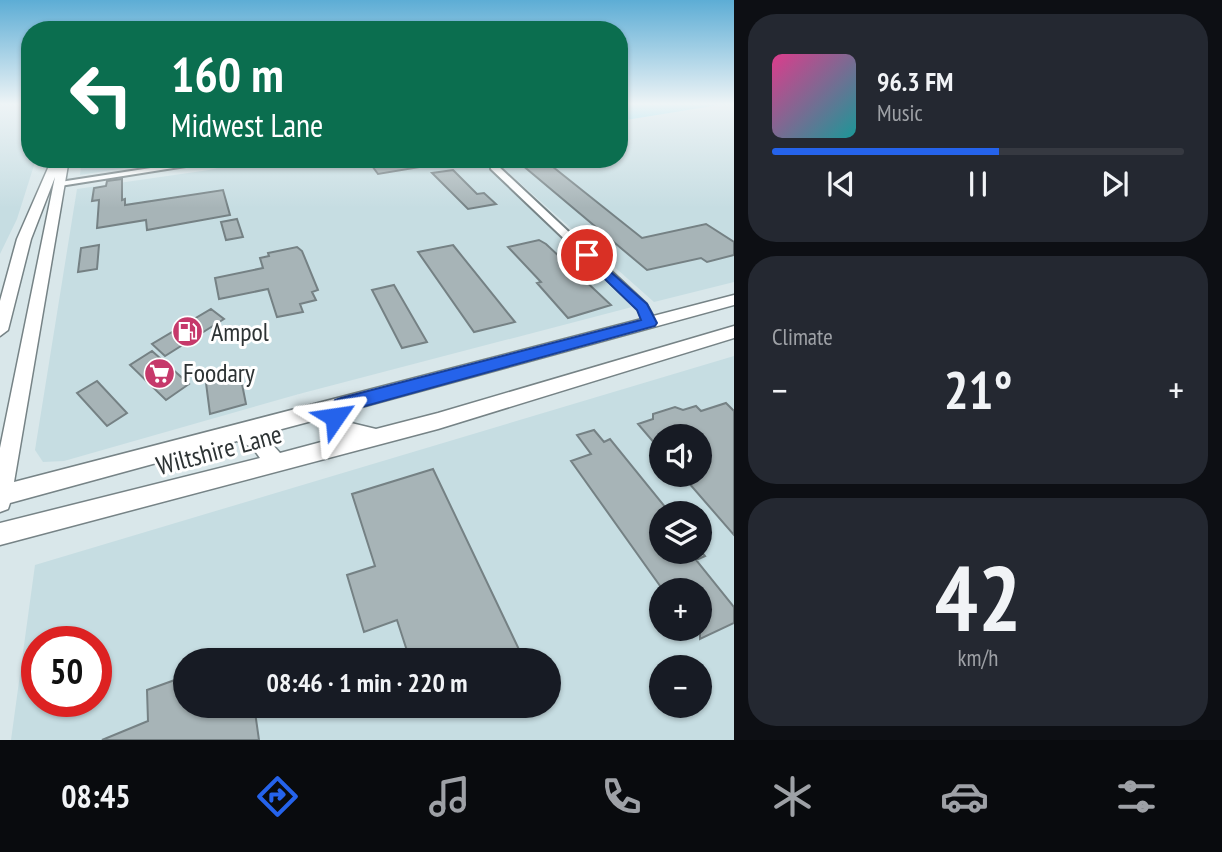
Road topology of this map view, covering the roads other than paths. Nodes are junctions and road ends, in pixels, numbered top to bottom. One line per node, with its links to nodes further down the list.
1 (53, 168): 6 (main road)
2 (63, 168): 5 (main road)
3 (167, 168): 5 (street)
4 (495, 168): 11 (street)
5 (61, 184): 6 (main road); 7 (main road)
6 (28, 229): 12 (main road)
7 (46, 252): 8 (main road); 10 (main road)
8 (37, 300): 10 (main road); 20 (main road)
9 (734, 300): 11 (main road, Wiltshire Lane)
10 (18, 305): 14 (main road)
11 (650, 323): 15 (main road); 16 (main road, Wiltshire Lane)
12 (0, 330)
13 (734, 332): 15 (main road, Wiltshire Lane)
14 (0, 344)
15 (678, 348): 18 (main road, Wiltshire Lane)
16 (341, 405): 17 (main road, Wiltshire Lane); 18 (main road)
17 (238, 433): 19 (main road); 20 (main road, Wiltshire Lane)
18 (383, 435): 19 (main road, Wiltshire Lane)
19 (276, 464): 22 (main road, Wiltshire Lane)
20 (0, 496): 21 (main road)
21 (0, 502)
22 (0, 534)

